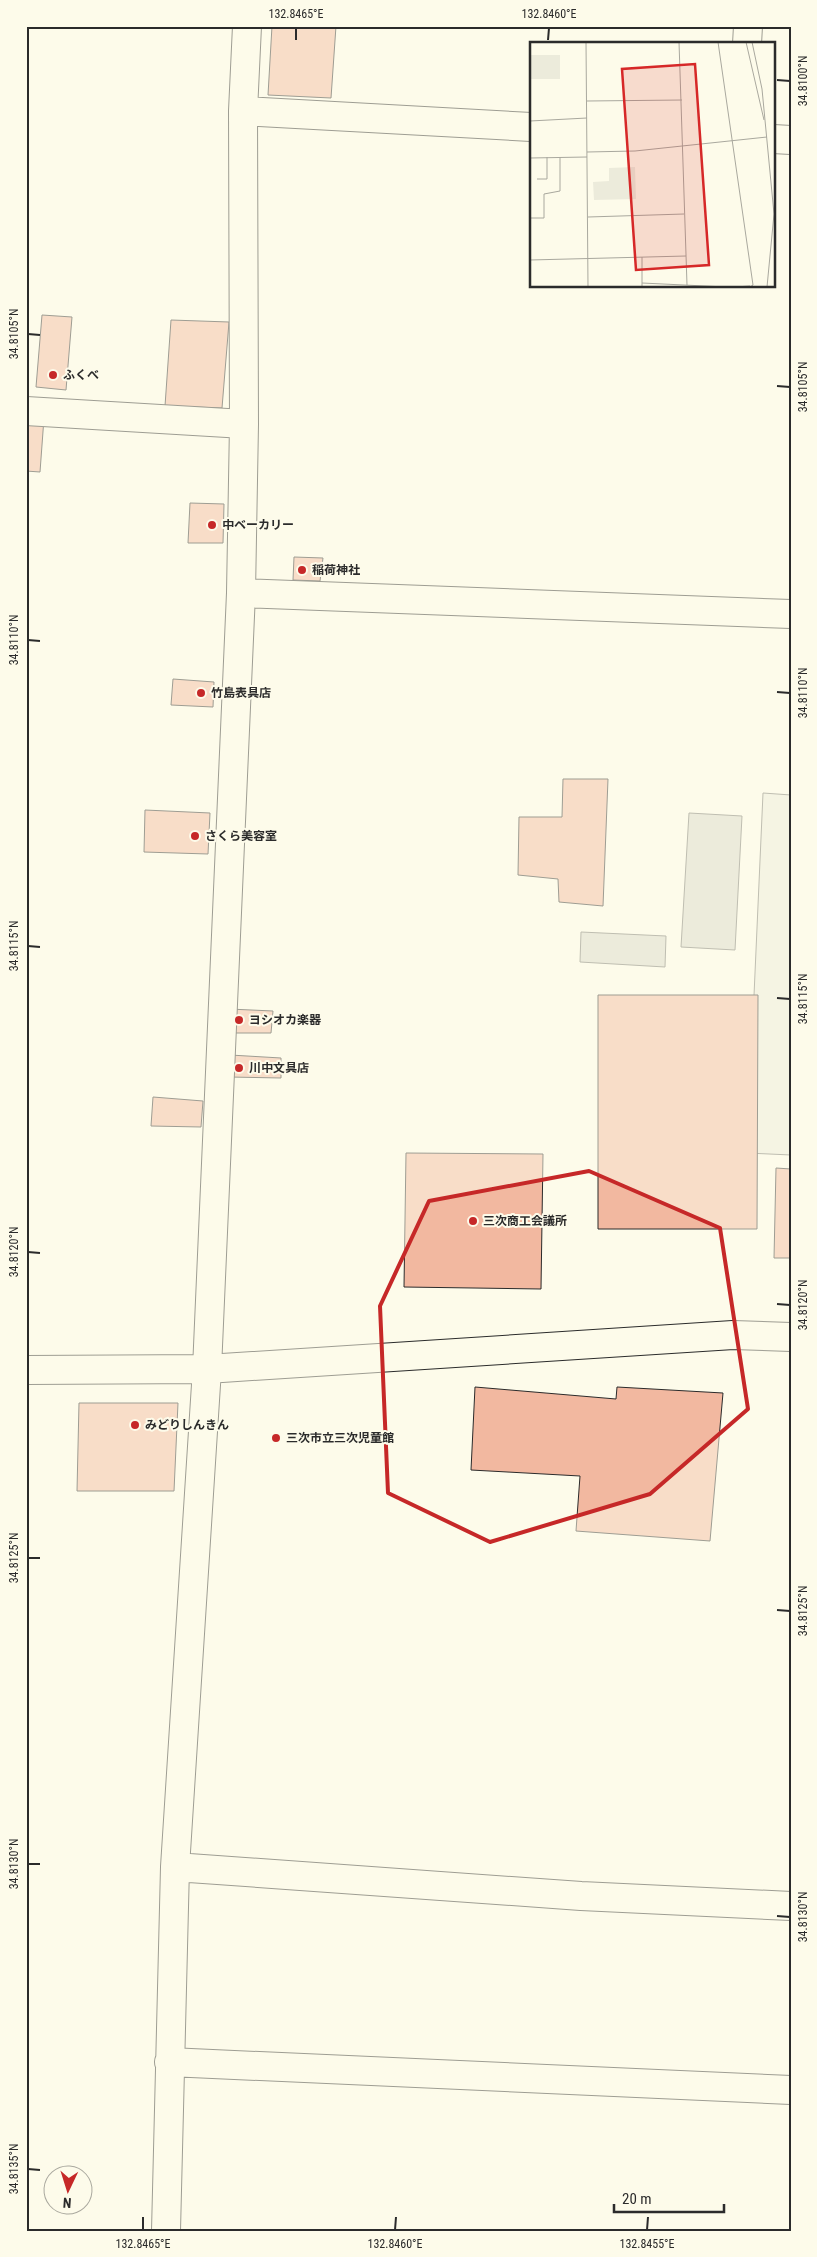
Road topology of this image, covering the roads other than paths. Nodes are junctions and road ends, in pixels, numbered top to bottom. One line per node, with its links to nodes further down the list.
1 (246, 26): 4 (street)
2 (748, 26): 3 (street)
3 (747, 42)
4 (243, 112): 5 (street); 9 (street)
5 (530, 127)
6 (774, 139): 7 (street)
7 (791, 140)
8 (26, 411): 9 (street)
9 (244, 424): 10 (street)
10 (241, 593): 11 (street); 13 (street)
11 (791, 614)
12 (791, 1337): 13 (street)
13 (207, 1369): 14 (street); 15 (street)
14 (26, 1370)
15 (175, 1867): 16 (street); 17 (street)
16 (791, 1906)
17 (169, 2062): 18 (street); 19 (street)
18 (791, 2090)
19 (166, 2231)

